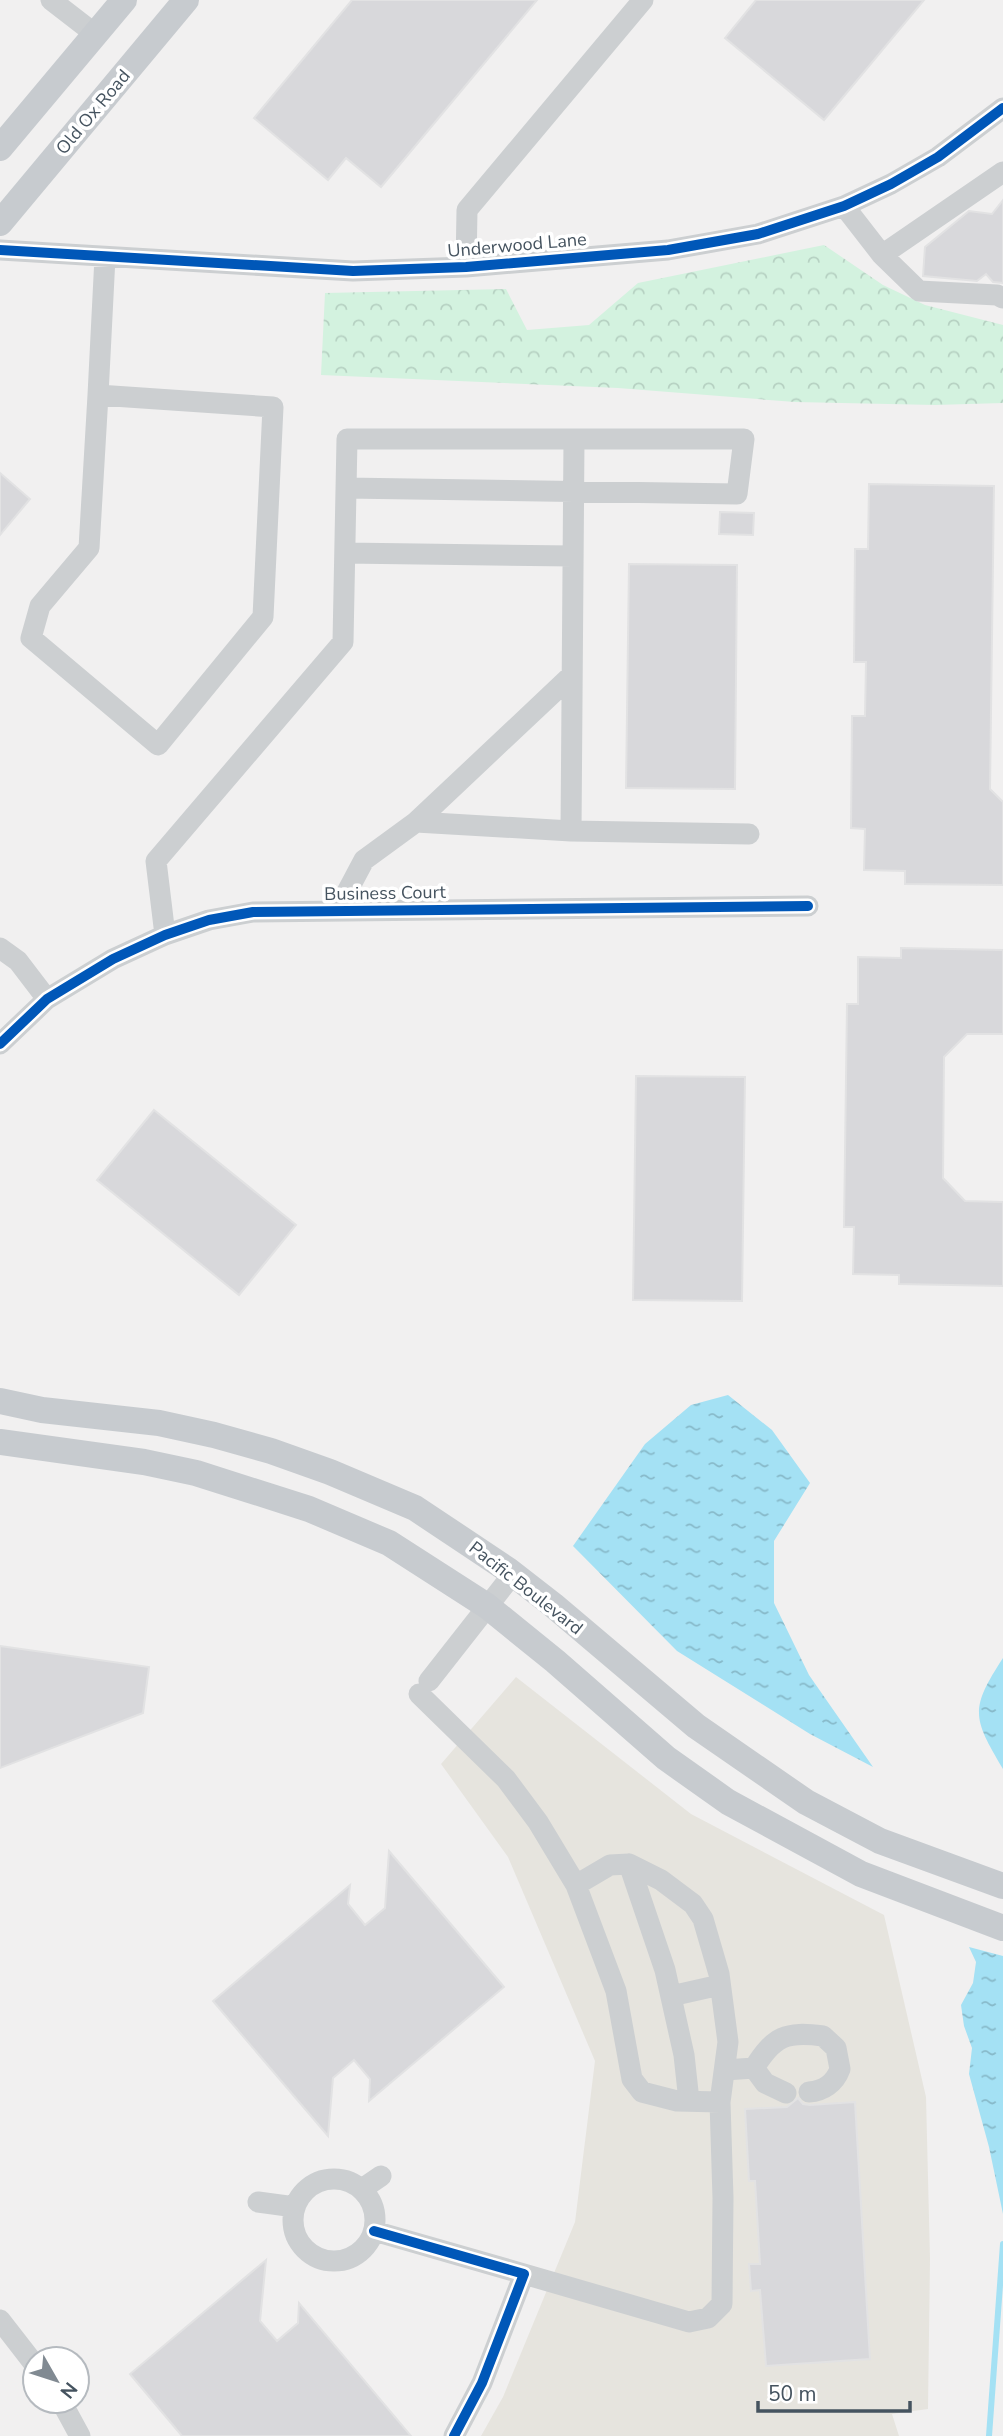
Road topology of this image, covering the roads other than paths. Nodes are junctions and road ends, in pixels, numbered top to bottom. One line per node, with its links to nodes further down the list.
1 (51, 0): 5 (street)
2 (124, 0): 5 (main road)
3 (186, 0): 10 (main road, Old Ox Road)
4 (643, 0): 14 (street)
5 (95, 34): 7 (main road)
6 (1003, 107): 9 (street, Underwood Lane)
7 (0, 148)
8 (1003, 172): 12 (street)
9 (845, 206): 12 (street); 14 (street, Underwood Lane)
10 (0, 223)
11 (0, 250): 13 (street, Underwood Lane)
12 (882, 255): 15 (street)
13 (105, 257): 14 (street, Underwood Lane); 16 (street)
14 (467, 267)
15 (1003, 298)
16 (98, 396): 16 (street)
17 (574, 440): 18 (street); 19 (street); 19 (street)
18 (346, 488): 19 (street); 20 (street)
19 (573, 492): 21 (street)
20 (345, 553): 21 (street); 28 (street)
21 (573, 556): 22 (street)
22 (572, 675): 23 (street); 24 (street)
23 (416, 822): 24 (street); 27 (street)
24 (571, 831): 25 (street)
25 (749, 834)
26 (808, 906): 27 (street, Business Court)
27 (337, 911): 28 (street, Business Court)
28 (165, 935): 30 (street, Business Court)
29 (0, 948): 30 (street)
30 (47, 999): 31 (street, Business Court)
31 (0, 1044)
32 (0, 1401): 34 (main road, Pacific Boulevard)
33 (0, 1442): 35 (main road)
34 (513, 1574): 35 (street); 37 (main road, Pacific Boulevard)
35 (487, 1606): 38 (street); 39 (main road)
36 (629, 1864): 38 (street); 40 (street); 41 (street)
37 (992, 1883)
38 (576, 1885): 46 (street)
39 (1003, 1928)
40 (720, 1985): 41 (street); 43 (street)
41 (671, 1996): 46 (street)
42 (754, 2068): 43 (street); 44 (street); 45 (street)
43 (725, 2070): 47 (street)
44 (809, 2092)
45 (786, 2093)
46 (689, 2101): 47 (street)
47 (720, 2102): 53 (street)
48 (381, 2176): 49 (street)
49 (362, 2189): 51 (street); 52 (street)
50 (258, 2202): 51 (street)
51 (295, 2207): 52 (street)
52 (374, 2231): 53 (street)
53 (524, 2274): 58 (street)
54 (0, 2320): 55 (street)
55 (21, 2347)
56 (69, 2415): 57 (street)
57 (80, 2436)
58 (454, 2436)

